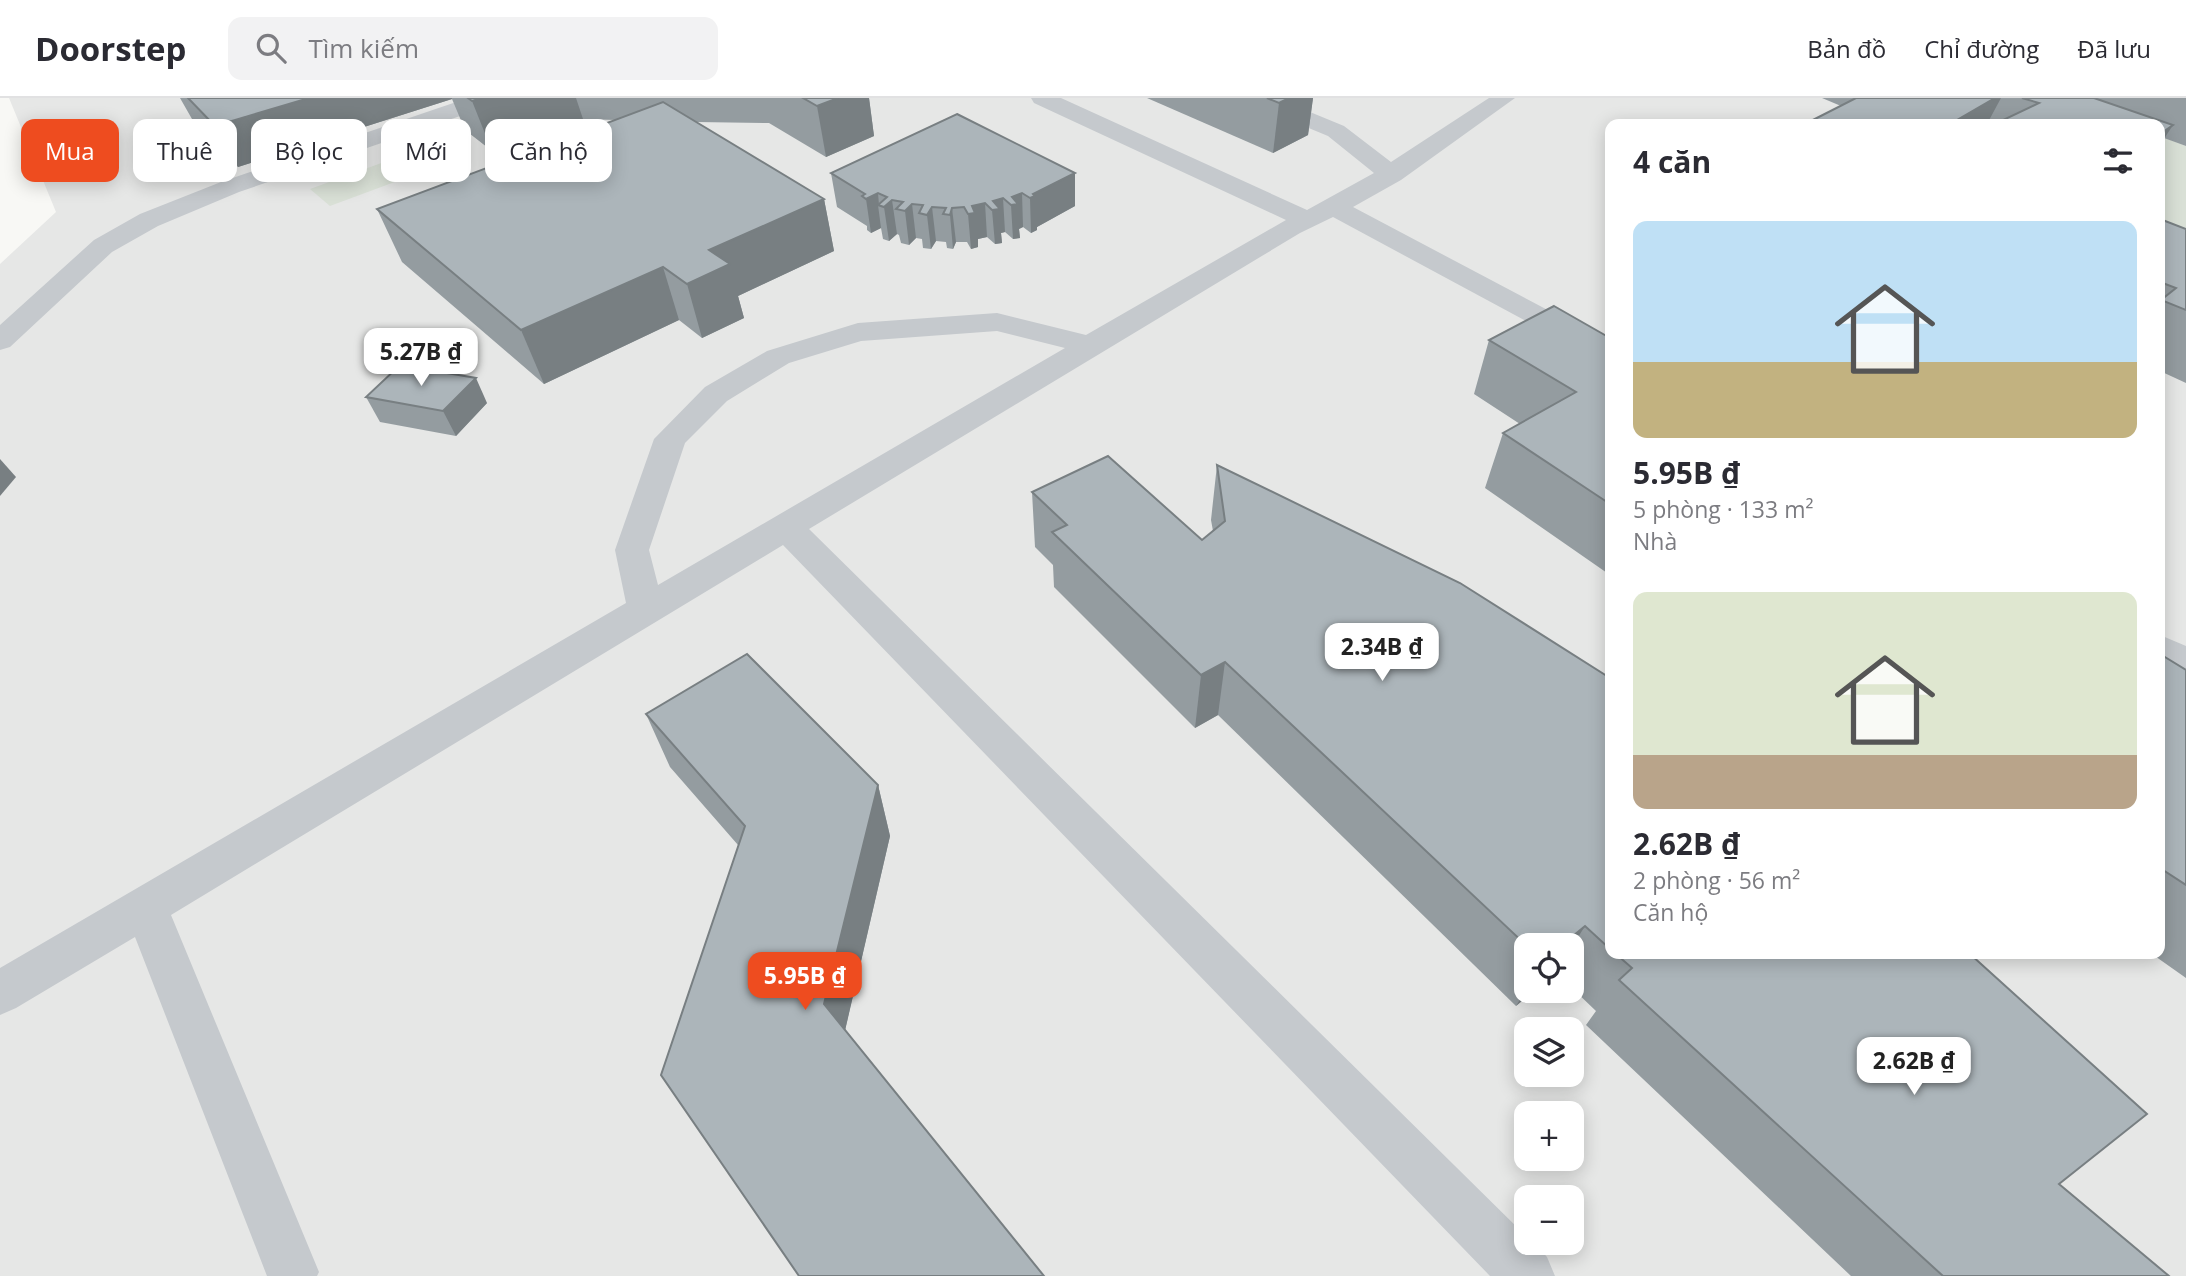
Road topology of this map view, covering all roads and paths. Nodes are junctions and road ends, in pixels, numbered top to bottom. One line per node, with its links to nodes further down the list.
1 (490, 98): 7 (street)
2 (1042, 98): 6 (street)
3 (1256, 98): 5 (street)
4 (1503, 98): 5 (street)
5 (1392, 175): 6 (street)
6 (1322, 214): 8 (street); 9 (street)
7 (0, 341)
8 (1090, 347): 10 (street); 11 (street)
9 (1605, 353)
10 (786, 527): 11 (street); 17 (street)
11 (646, 610): 14 (street)
12 (2165, 652): 13 (street)
13 (2186, 663)
14 (145, 907): 15 (street); 16 (street)
15 (0, 992)
16 (292, 1272)
17 (1528, 1276)

